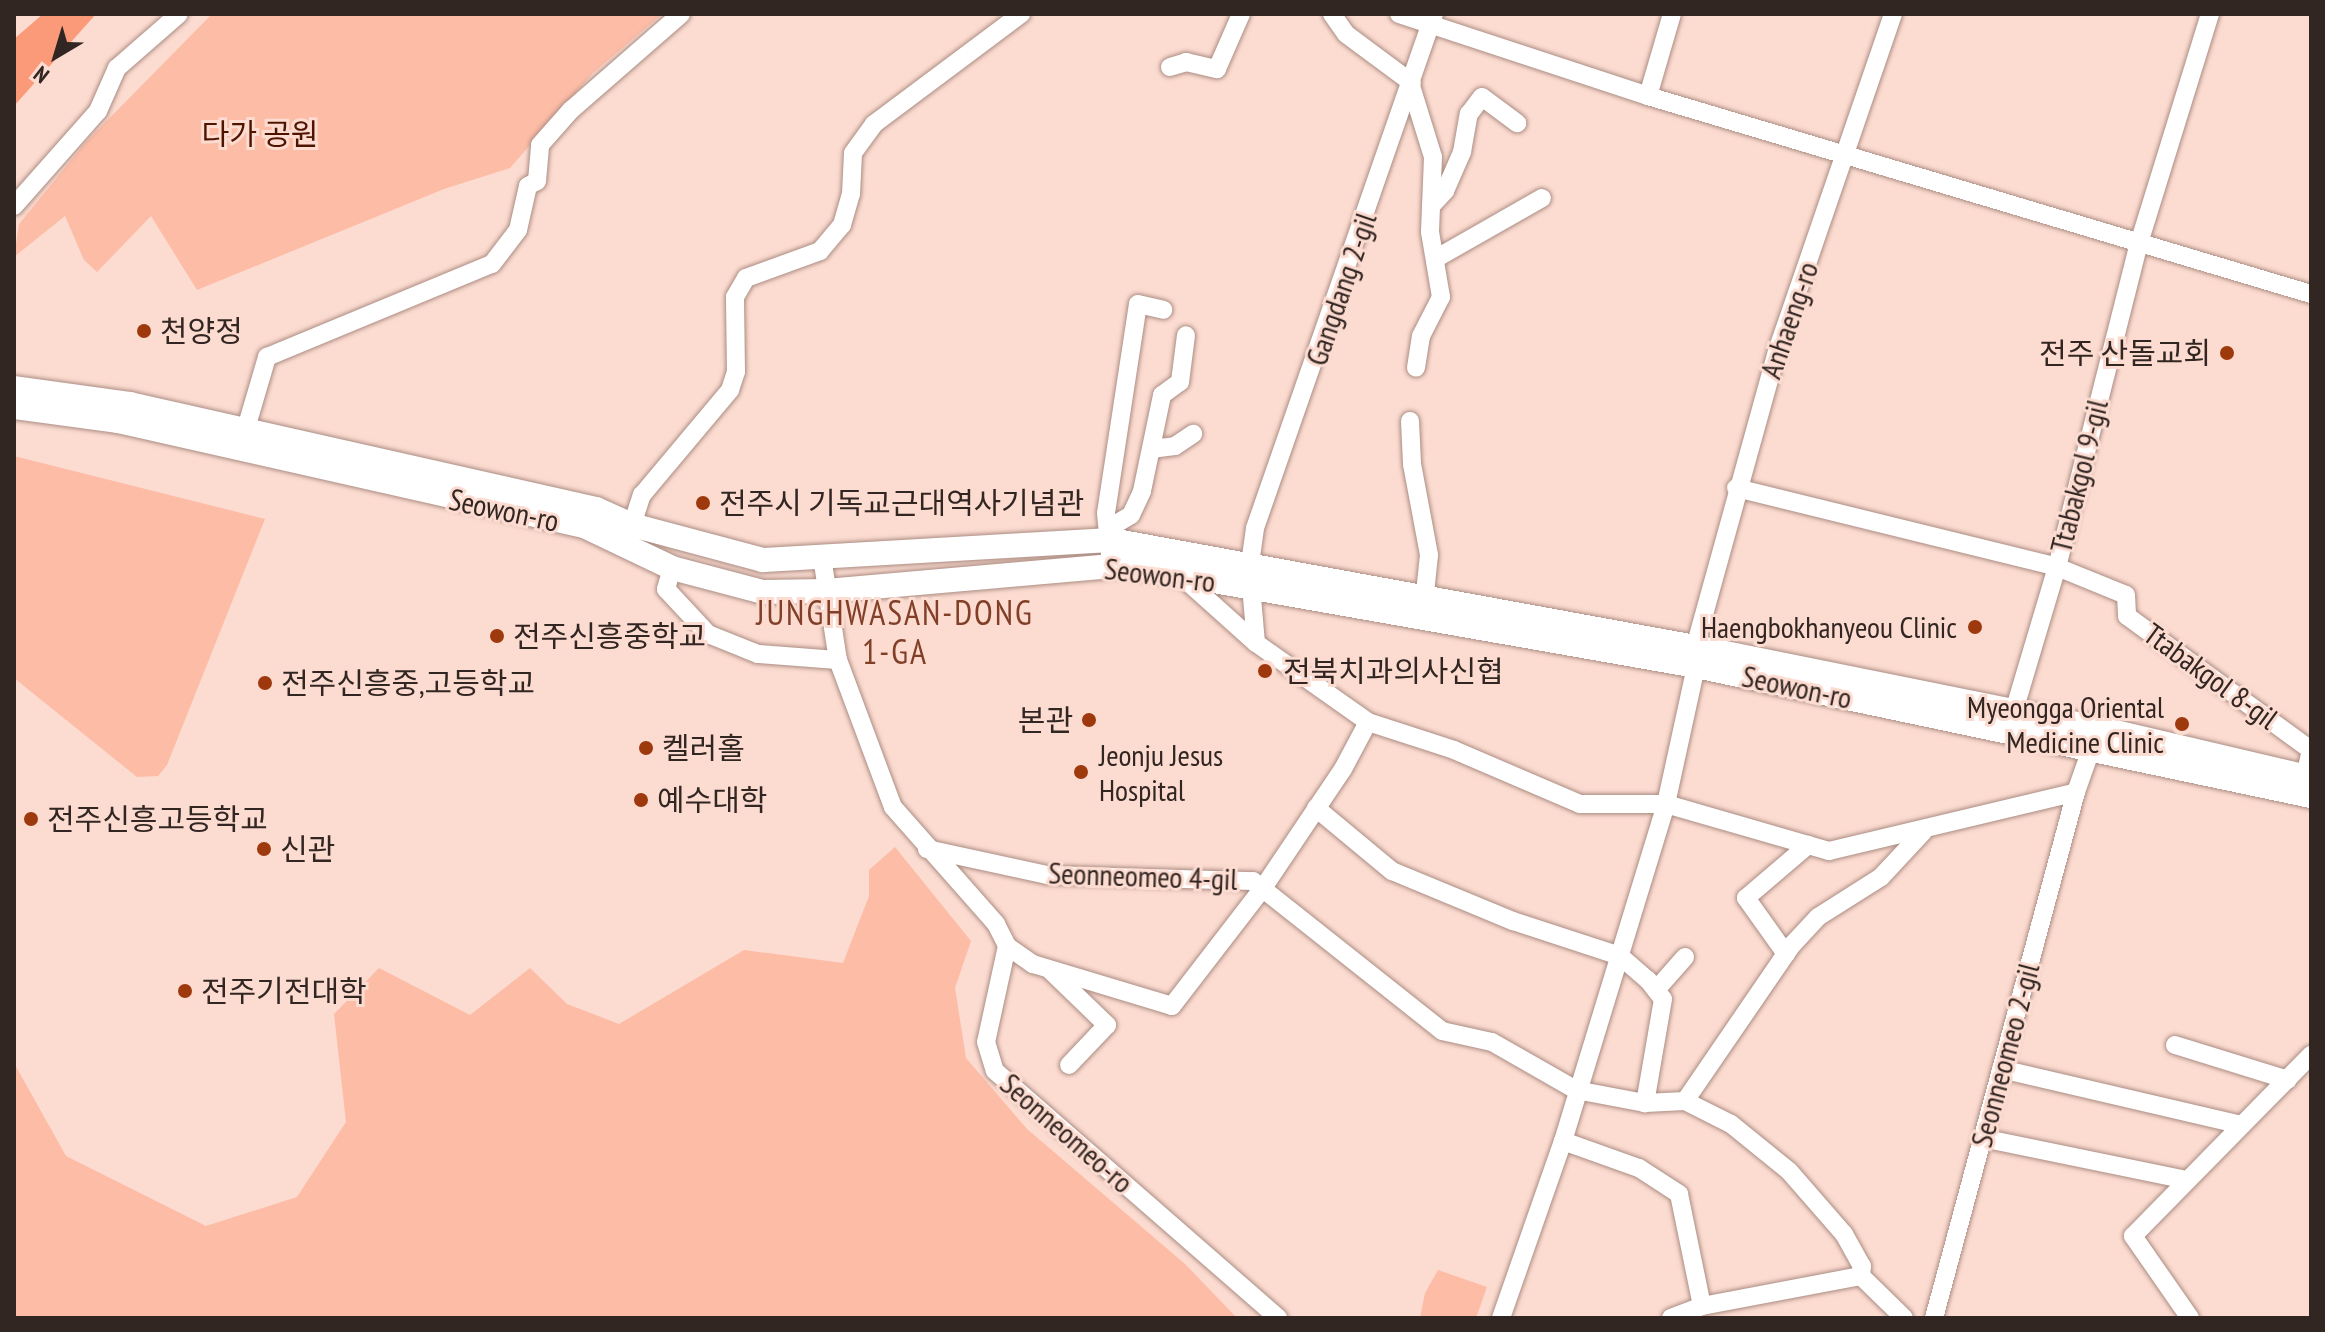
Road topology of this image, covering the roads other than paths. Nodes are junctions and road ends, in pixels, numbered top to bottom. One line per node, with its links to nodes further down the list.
1 (179, 14): 17 (street)
2 (681, 14): 29 (street)
3 (1021, 14): 32 (street)
4 (1241, 14): 11 (street)
5 (1332, 14): 12 (street)
6 (1399, 14): 10 (street)
7 (1672, 14): 13 (street)
8 (1893, 14): 15 (street, Anhaeng-ro)
9 (2210, 14): 19 (street, Ttabakgol 9-gil)
10 (1433, 19): 12 (street, Gangdang 2-gil); 13 (street)
11 (1170, 67)
12 (1411, 84): 18 (street); 39 (street, Gangdang 2-gil)
13 (1648, 96): 15 (street)
14 (1517, 123): 18 (street)
15 (1848, 154): 19 (street); 31 (street, Anhaeng-ro)
16 (1542, 198): 20 (street)
17 (14, 206)
18 (1431, 206): 20 (street)
19 (2140, 240): 21 (street); 37 (street, Ttabakgol 9-gil)
20 (1435, 259): 24 (street)
21 (2311, 294)
22 (1163, 310): 33 (street)
23 (1186, 335): 30 (street)
24 (1416, 368)
25 (14, 388): 29 (street, Seowon-ro)
26 (14, 407): 29 (street, Seowon-ro)
27 (1410, 421): 41 (street)
28 (1193, 434): 30 (street)
29 (242, 442): 32 (street, Seowon-ro); 38 (street, Seowon-ro)
30 (1151, 449): 33 (street)
31 (1736, 488): 37 (street); 43 (street, Anhaeng-ro)
32 (632, 525): 34 (street, Seowon-ro)
33 (1111, 533): 34 (street, Seowon-ro); 35 (street); 36 (street, Seowon-ro)
34 (822, 557): 40 (street)
35 (1111, 565): 36 (street, Seowon-ro); 40 (street, Seowon-ro)
36 (1181, 565): 39 (street, Seowon-ro); 42 (street)
37 (2057, 567): 45 (street, Ttabakgol 9-gil); 48 (street, Ttabakgol 8-gil)
38 (672, 568): 40 (street, Seowon-ro); 44 (street)
39 (1251, 575): 41 (street, Seowon-ro); 42 (street); 43 (street, Seowon-ro)
40 (827, 591): 44 (street)
41 (1425, 594): 43 (street, Seowon-ro)
42 (1256, 643): 46 (street)
43 (1696, 656): 45 (street, Seowon-ro); 47 (street, Seowon-ro); 51 (street, Anhaeng-ro)
44 (838, 660): 55 (street)
45 (2014, 711): 47 (street, Seowon-ro)
46 (1368, 722): 51 (street); 52 (street, Seonneomeo 4-gil)
47 (2095, 740): 49 (street, Seowon-ro); 50 (street, Seonneomeo 2-gil)
48 (2311, 750): 49 (street, Ttabakgol 8-gil)
49 (2309, 784)
50 (2076, 792): 53 (street); 66 (street, Seonneomeo 2-gil)
51 (1666, 804): 54 (street); 59 (street, Anhaeng-ro)
52 (1316, 808): 56 (street, Seonneomeo 4-gil); 59 (street)
53 (1923, 832): 54 (street); 58 (street)
54 (1808, 845): 58 (street)
55 (927, 849): 56 (street, Seonneomeo 4-gil); 57 (street)
56 (1263, 888): 61 (street, Seonneomeo 4-gil); 68 (street, Seonneomeo 4-gil)
57 (1007, 946): 61 (street, Seonneomeo 4-gil); 77 (street, Seonneomeo-ro)
58 (1786, 954): 69 (street)
59 (1620, 956): 62 (street); 68 (street, Anhaeng-ro)
60 (1685, 957): 62 (street)
61 (1049, 969): 65 (street)
62 (1656, 990): 70 (street)
63 (2175, 1045): 67 (street)
64 (2311, 1055): 67 (street)
65 (1069, 1065)
66 (2001, 1069): 71 (street); 72 (street, Seonneomeo 2-gil)
67 (2288, 1080): 71 (street)
68 (1576, 1090): 70 (street, Seonneomeo 4-gil); 73 (street, Anhaeng-ro)
69 (1685, 1101): 70 (street, Seonneomeo 4-gil); 75 (street)
70 (1645, 1103)
71 (2242, 1125): 74 (street)
72 (1982, 1138): 74 (street); 81 (street, Seonneomeo 2-gil)
73 (1563, 1141): 76 (street); 78 (street, Anhaeng-ro)
74 (2187, 1180): 82 (street)
75 (1861, 1276): 76 (street); 80 (street)
76 (1702, 1306): 79 (street)
77 (1278, 1318)
78 (1501, 1318)
79 (1671, 1318)
80 (1904, 1318)
81 (1934, 1318)
82 (2190, 1318)

